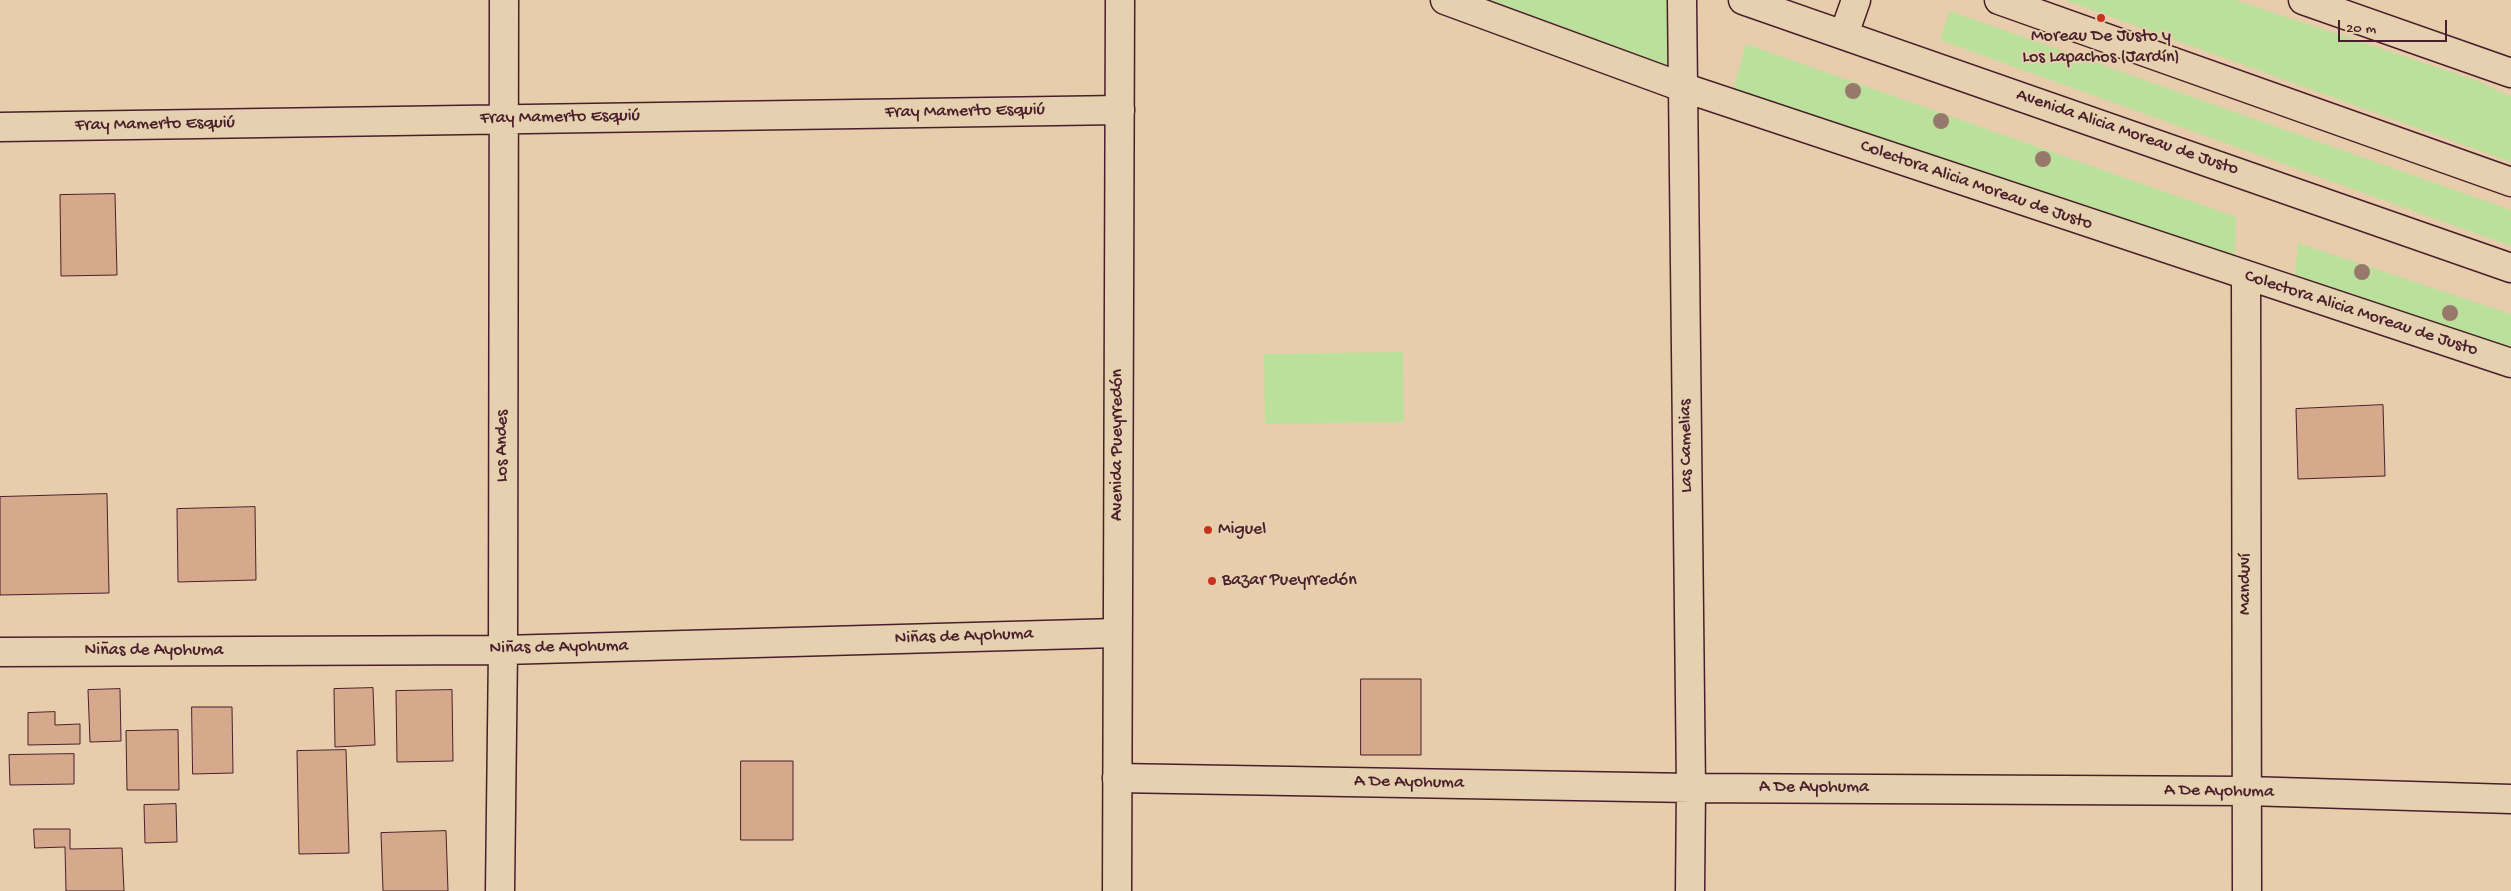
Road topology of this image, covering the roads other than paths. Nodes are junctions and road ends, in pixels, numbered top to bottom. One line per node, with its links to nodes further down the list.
1 (504, 0): 13 (street, Los Andes)
2 (1120, 0): 12 (street, Avenida Pueyrredón)
3 (1445, 0): 11 (street, Colectora Alicia Moreau de Justo)
4 (1682, 0): 11 (street, Las Camelias)
5 (1743, 0): 9 (street, Avenida Alicia Moreau de Justo)
6 (1856, 0): 9 (street)
7 (1999, 0): 15 (street)
8 (2303, 0): 10 (street)
9 (1844, 34): 16 (street, Avenida Alicia Moreau de Justo)
10 (2511, 73)
11 (1682, 87): 17 (street, Colectora Alicia Moreau de Justo); 23 (street, Las Camelias)
12 (1120, 110): 13 (street, Fray Mamerto Esquiú); 19 (street, Avenida Pueyrredón)
13 (503, 119): 14 (street, Fray Mamerto Esquiú); 20 (street, Los Andes)
14 (0, 128)
15 (2511, 182)
16 (2511, 268)
17 (2246, 277): 18 (street, Colectora Alicia Moreau de Justo); 24 (street, Manduví)
18 (2511, 364)
19 (1118, 632): 20 (street, Niñas de Ayohuma); 22 (street, Avenida Pueyrredón)
20 (503, 650): 21 (street, Niñas de Ayohuma); 26 (street, Los Andes)
21 (0, 652)
22 (1117, 778): 23 (street, A De Ayohuma); 27 (street, Avenida Pueyrredón)
23 (1691, 788): 24 (street, A De Ayohuma); 28 (street, Las Camelias)
24 (2247, 791): 25 (street, A De Ayohuma); 29 (street, Manduví)
25 (2511, 800)
26 (500, 891)
27 (1117, 891)
28 (1690, 891)
29 (2247, 891)

